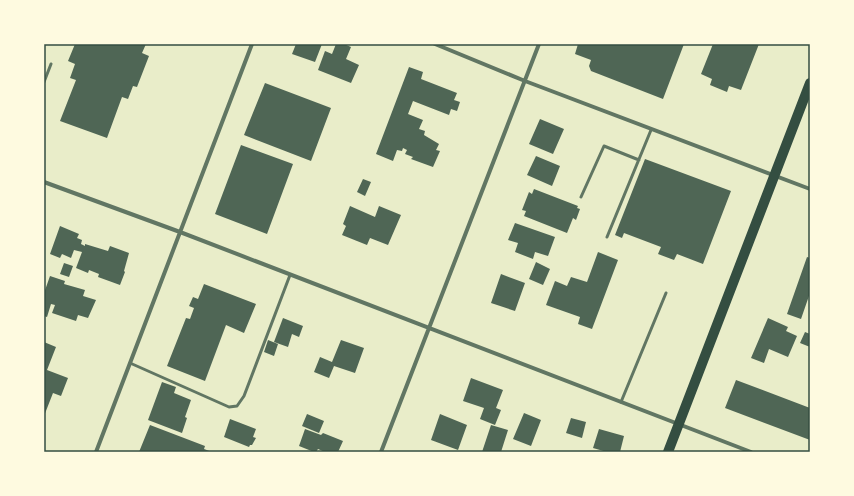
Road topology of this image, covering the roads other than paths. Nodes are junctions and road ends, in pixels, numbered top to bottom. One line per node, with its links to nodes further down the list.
1 (252, 44): 14 (street)
2 (435, 44): 5 (street)
3 (539, 44): 5 (street)
4 (51, 64): 6 (lane)
5 (525, 81): 8 (street); 18 (street)
6 (44, 82)
7 (810, 83): 10 (main road)
8 (651, 130): 9 (lane); 10 (street)
9 (639, 160): 13 (lane); 15 (lane)
10 (775, 176): 12 (street); 21 (main road)
11 (44, 182): 14 (street)
12 (810, 189)
13 (581, 197)
14 (180, 232): 16 (street); 19 (street)
15 (607, 237)
16 (290, 275): 18 (street); 19 (lane)
17 (666, 293): 20 (lane)
18 (429, 327): 20 (street); 23 (street)
19 (130, 363): 22 (street)
20 (621, 402): 21 (street)
21 (679, 425): 24 (main road); 25 (street)
22 (96, 452)
23 (381, 452)
24 (668, 452)
25 (751, 452)

